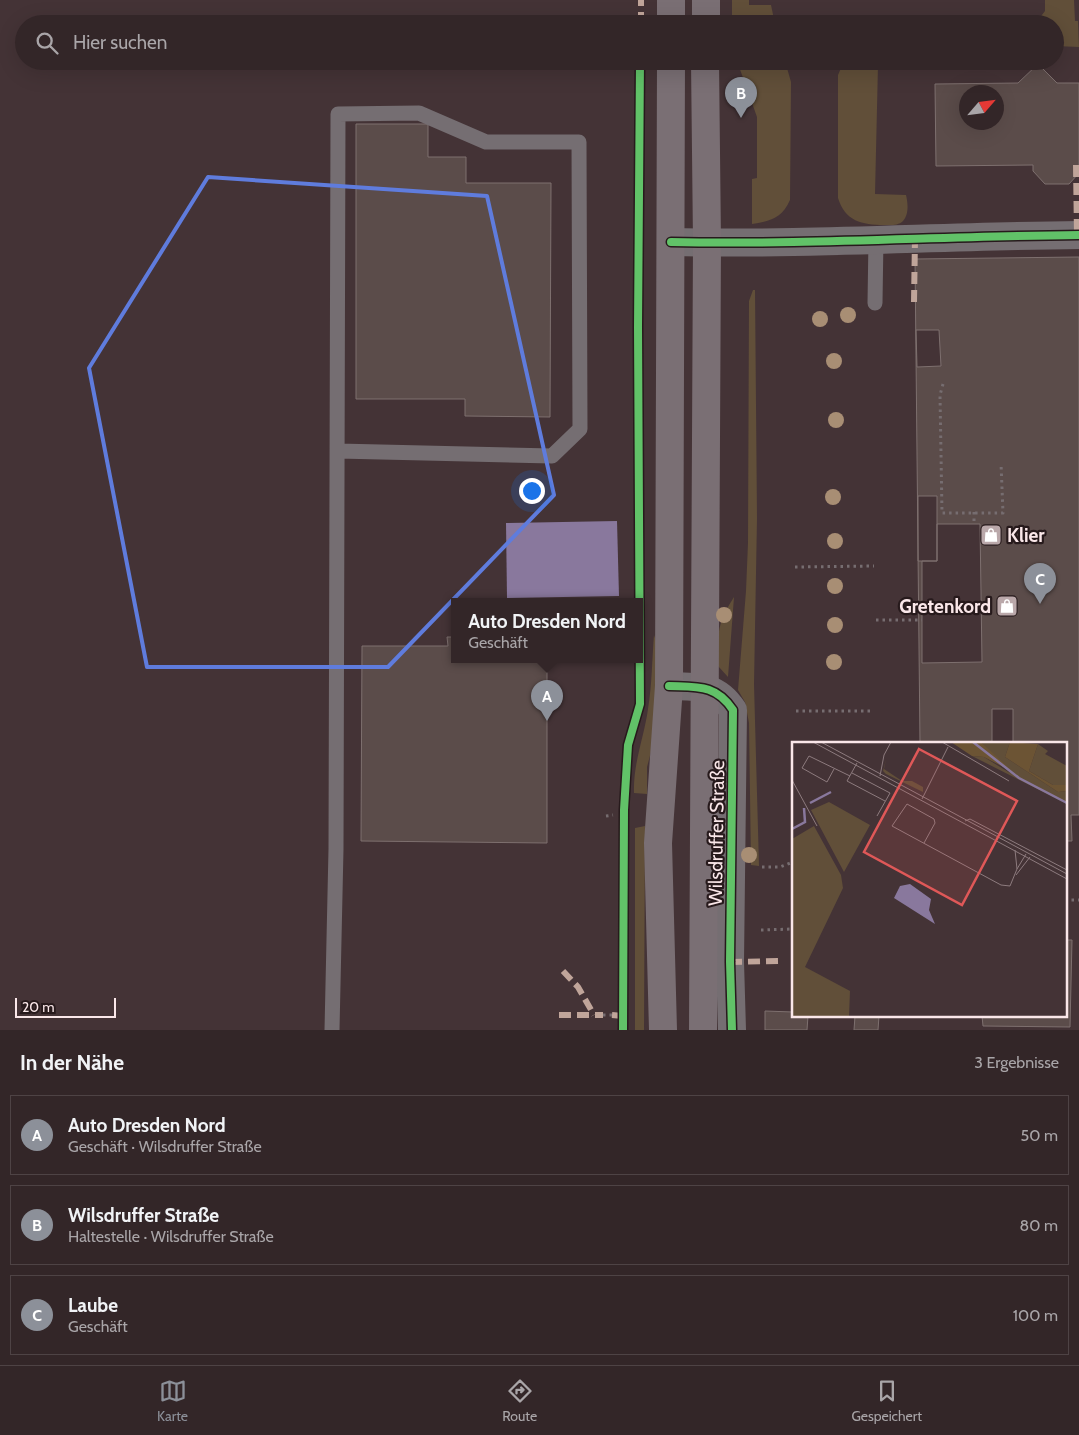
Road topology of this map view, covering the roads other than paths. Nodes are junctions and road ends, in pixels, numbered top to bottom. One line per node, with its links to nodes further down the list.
1 (671, 0): 3 (main road)
2 (706, 0): 4 (main road)
3 (671, 15)
4 (706, 15)
5 (671, 70): 9 (main road)
6 (705, 70): 10 (main road, Wilsdruffer Straße)
7 (1079, 235): 8 (street)
8 (876, 238): 10 (street); 11 (lane)
9 (671, 242): 10 (street); 13 (main road)
10 (707, 243): 14 (main road, Wilsdruffer Straße)
11 (875, 303)
12 (338, 451): 12 (lane); 15 (lane)
13 (669, 686): 14 (street, Wilsdruffer Straße); 16 (main road)
14 (704, 688): 17 (main road, Wilsdruffer Straße); 18 (street, Wilsdruffer Straße)
15 (332, 1030)
16 (663, 1030)
17 (703, 1030)
18 (732, 1030)

